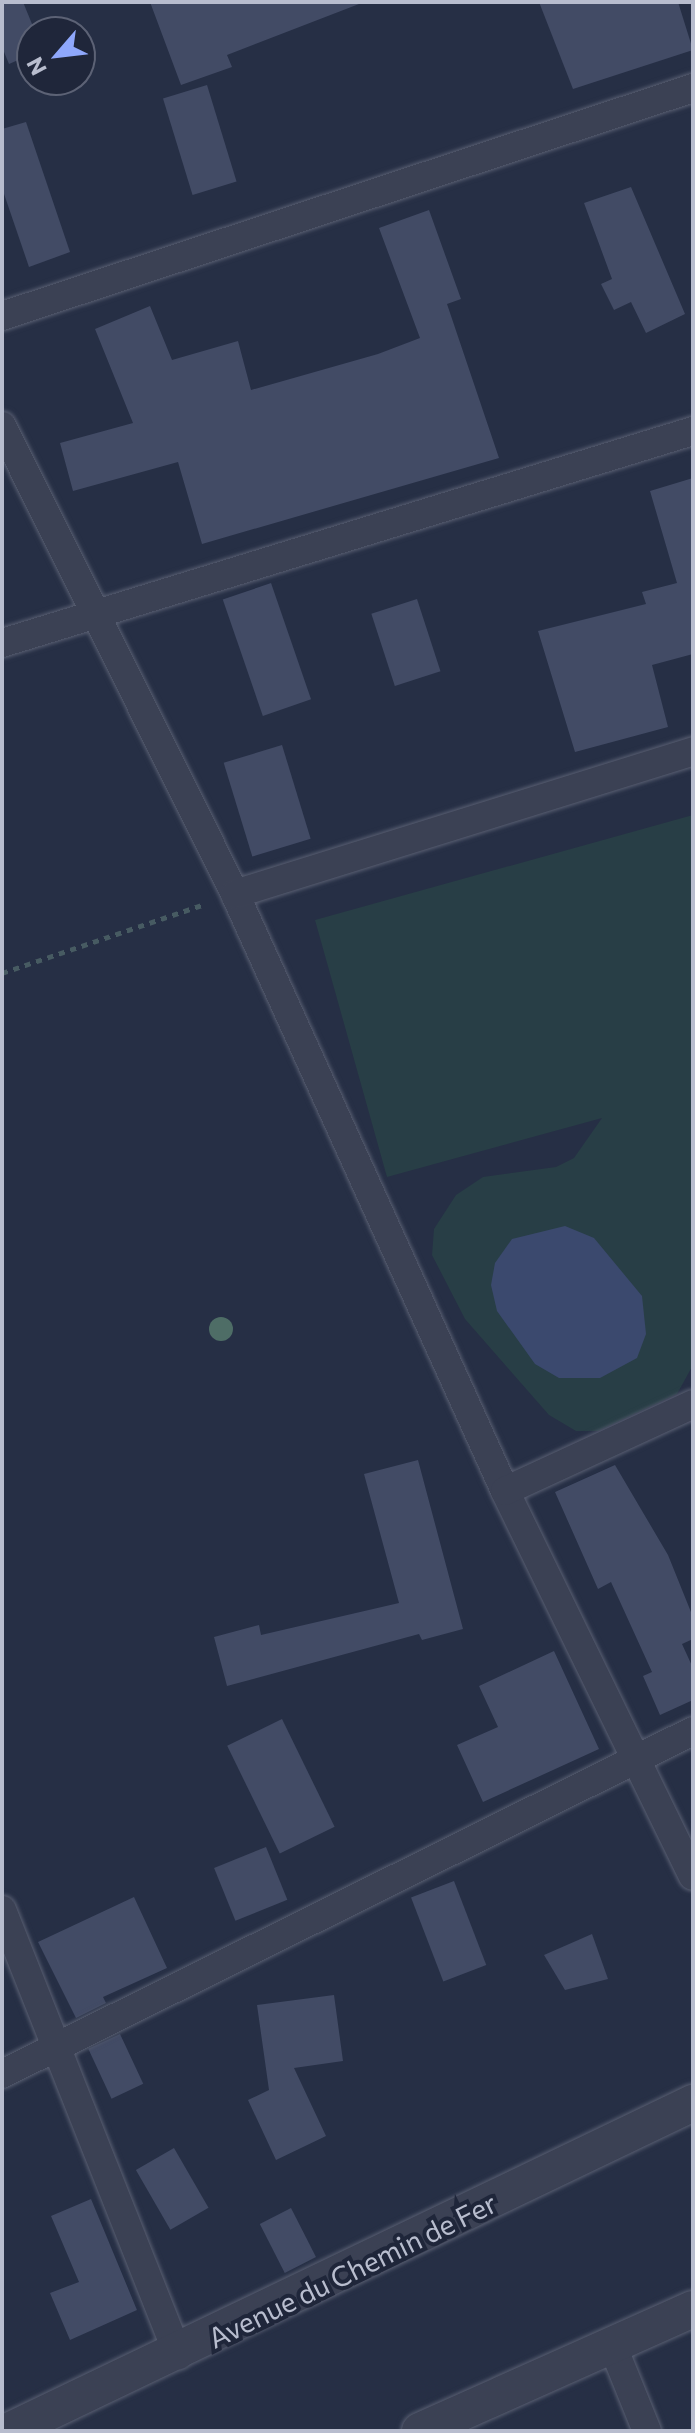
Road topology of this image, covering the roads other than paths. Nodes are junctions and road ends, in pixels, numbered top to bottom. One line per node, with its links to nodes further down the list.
1 (693, 88): 2 (street)
2 (2, 316)
3 (2, 426): 5 (street)
4 (693, 431): 5 (street)
5 (91, 614): 6 (street); 8 (street)
6 (2, 643)
7 (693, 751): 8 (street)
8 (235, 894): 10 (street)
9 (693, 1404): 10 (street)
10 (505, 1491): 12 (street)
11 (693, 1731): 12 (street)
12 (637, 1756): 13 (street); 15 (street)
13 (693, 1876)
14 (2, 1910): 15 (street)
15 (58, 2049): 16 (street); 20 (street)
16 (2, 2074)
17 (693, 2103): 20 (street, Avenue du Chemin de Fer)
18 (693, 2309): 19 (street)
19 (611, 2342): 22 (street); 23 (street)
20 (178, 2355): 21 (street, Avenue du Chemin de Fer)
21 (9, 2431)
22 (420, 2431)
23 (647, 2431)

